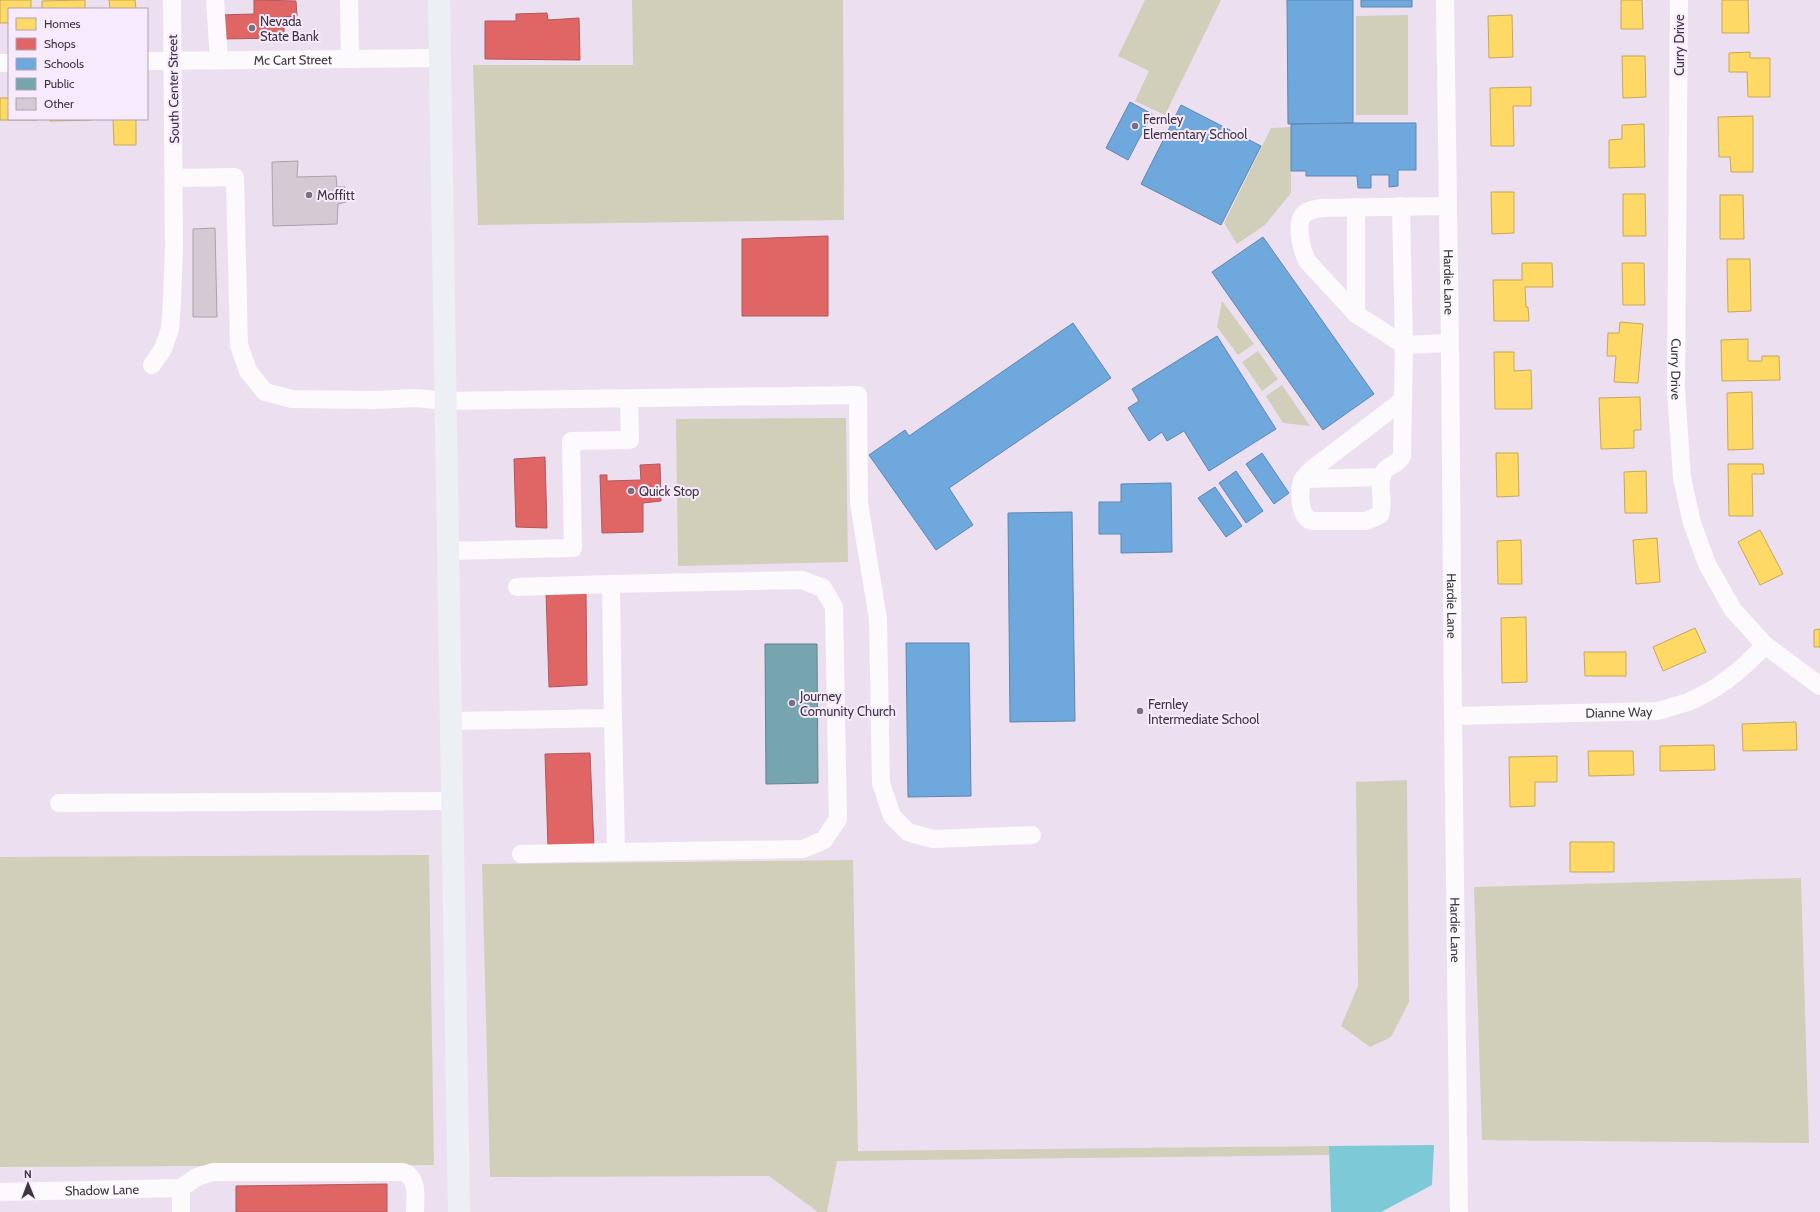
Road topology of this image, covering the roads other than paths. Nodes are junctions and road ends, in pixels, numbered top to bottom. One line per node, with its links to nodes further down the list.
1 (172, 0): 11 (street, South Center Street)
2 (215, 0): 9 (street)
3 (349, 0): 8 (street)
4 (439, 0): 7 (main road)
5 (1445, 0): 14 (street, Hardie Lane)
6 (1679, 0): 28 (street, Curry Drive)
7 (440, 58): 8 (street, Mc Cart Street); 22 (main road)
8 (350, 59): 9 (street, Mc Cart Street)
9 (219, 60): 11 (street, Mc Cart Street)
10 (148, 61): 11 (street, Mc Cart Street)
11 (172, 61): 12 (street, South Center Street)
12 (174, 178): 19 (street, South Center Street); 22 (street)
13 (1401, 206): 14 (street); 15 (street); 18 (street)
14 (1448, 206): 17 (street, Hardie Lane)
15 (1356, 207): 16 (street); 16 (street)
16 (1356, 314): 18 (street)
17 (1450, 343): 18 (street); 30 (street, Hardie Lane)
18 (1404, 345): 21 (street)
19 (152, 365)
20 (630, 399): 22 (street); 25 (street); 35 (street)
21 (1403, 400): 23 (street); 24 (street)
22 (446, 401): 25 (main road)
23 (1382, 477): 24 (street); 24 (street)
24 (1303, 479)
25 (448, 550): 32 (main road)
26 (612, 584): 27 (street); 31 (street); 36 (street)
27 (517, 587)
28 (1765, 645): 29 (street, Curry Drive); 30 (street, Dianne Way)
29 (1820, 686)
30 (1452, 716): 43 (street, Hardie Lane)
31 (613, 718): 32 (street); 36 (street)
32 (451, 721): 33 (main road)
33 (452, 801): 34 (street); 42 (main road)
34 (59, 803)
35 (1032, 835)
36 (616, 852): 37 (street)
37 (521, 854)
38 (181, 1188): 39 (street, Shadow Lane); 40 (street); 41 (street)
39 (0, 1192)
40 (181, 1212)
41 (415, 1212)
42 (458, 1212)
43 (1459, 1212)

